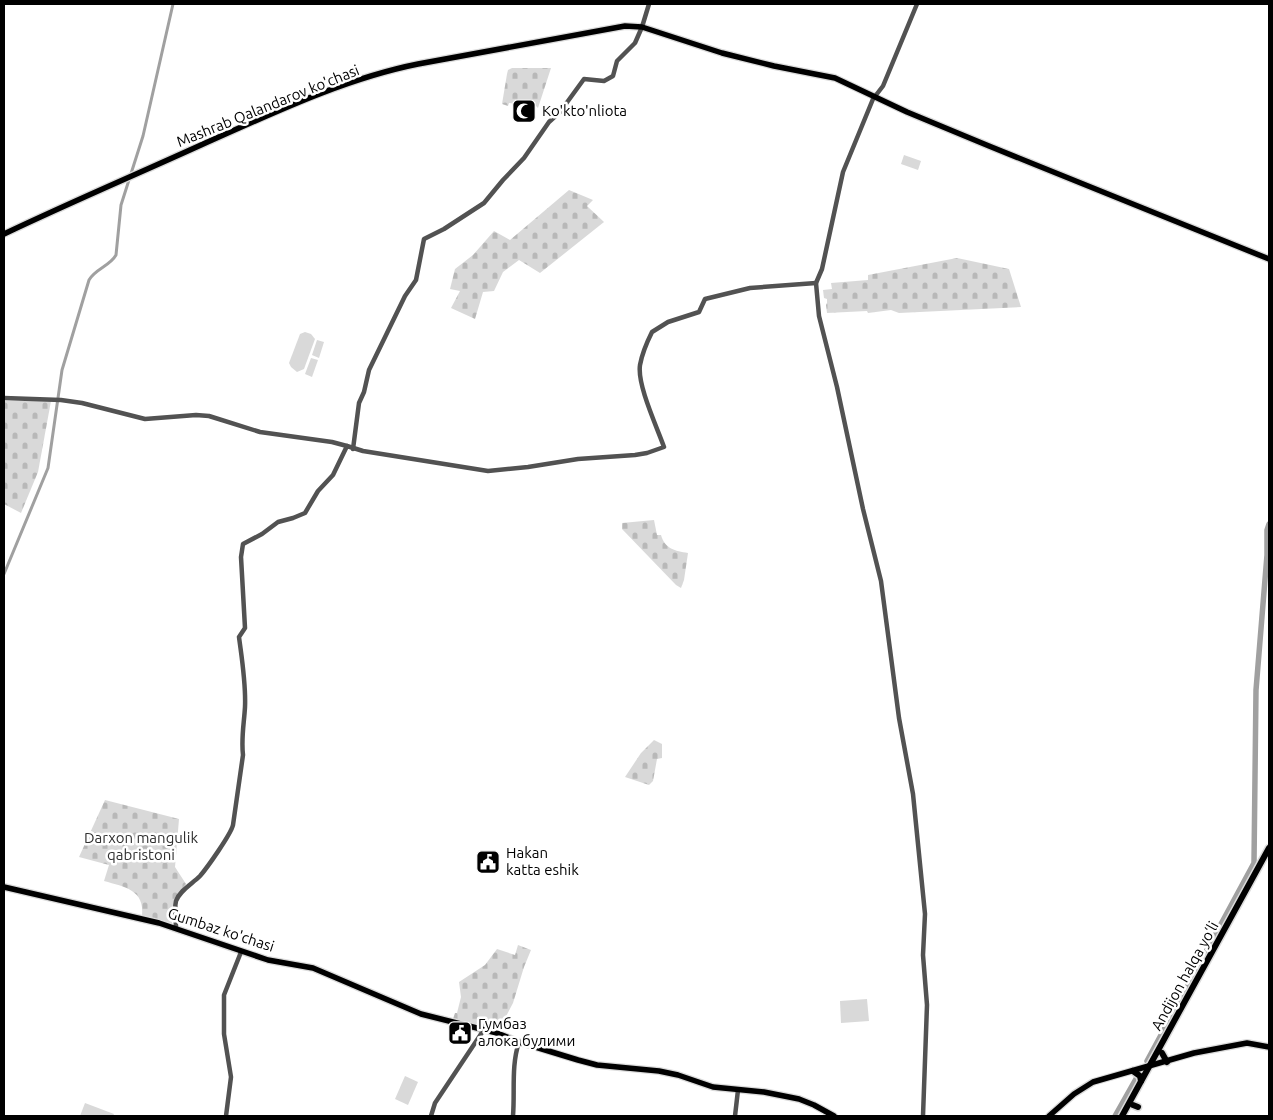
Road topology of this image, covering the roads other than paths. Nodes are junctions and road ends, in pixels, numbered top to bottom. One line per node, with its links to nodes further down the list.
1 (649, 4): 3 (street)
2 (917, 4): 4 (street)
3 (642, 27): 4 (main road); 5 (main road, Mashrab Qalandarov ko'chasi); 10 (street)
4 (876, 96): 6 (main road); 7 (street)
5 (4, 234)
6 (1269, 260)
7 (816, 283): 10 (street); 31 (street)
8 (4, 398): 9 (street)
9 (347, 446): 10 (street); 14 (street)
10 (353, 449)
11 (1269, 848): 21 (highway, Andijon halqa yo‘li)
12 (1269, 857): 19 (highway, Andijon halqa yo‘li)
13 (4, 887): 14 (main road, Gumbaz ko'chasi)
14 (176, 928): 15 (main road, Gumbaz ko'chasi)
15 (241, 952): 16 (main road, Gumbaz ko'chasi); 26 (street)
16 (483, 1030): 17 (main road, Gumbaz ko'chasi); 27 (street)
17 (519, 1042): 24 (main road, Gumbaz ko'chasi); 28 (street)
18 (1269, 1047): 20 (main road)
19 (1162, 1053): 20 (highway); 21 (highway, Andijon halqa yo‘li)
20 (1167, 1062): 21 (main road)
21 (1152, 1066): 22 (main road); 23 (highway, Andijon halqa yo‘li); 25 (highway, Andijon halqa yo‘li)
22 (1133, 1071): 23 (highway); 32 (main road)
23 (1141, 1081): 25 (highway, Andijon halqa yo‘li)
24 (738, 1090): 29 (street); 30 (main road, Gumbaz ko'chasi)
25 (1133, 1105): 33 (highway); 34 (highway, Andijon halqa yo‘li); 35 (highway, Andijon halqa yo‘li)
26 (226, 1116)
27 (431, 1116)
28 (513, 1116)
29 (735, 1116)
30 (834, 1116)
31 (923, 1116)
32 (1049, 1116)
33 (1118, 1116)
34 (1122, 1116)
35 (1127, 1116)

